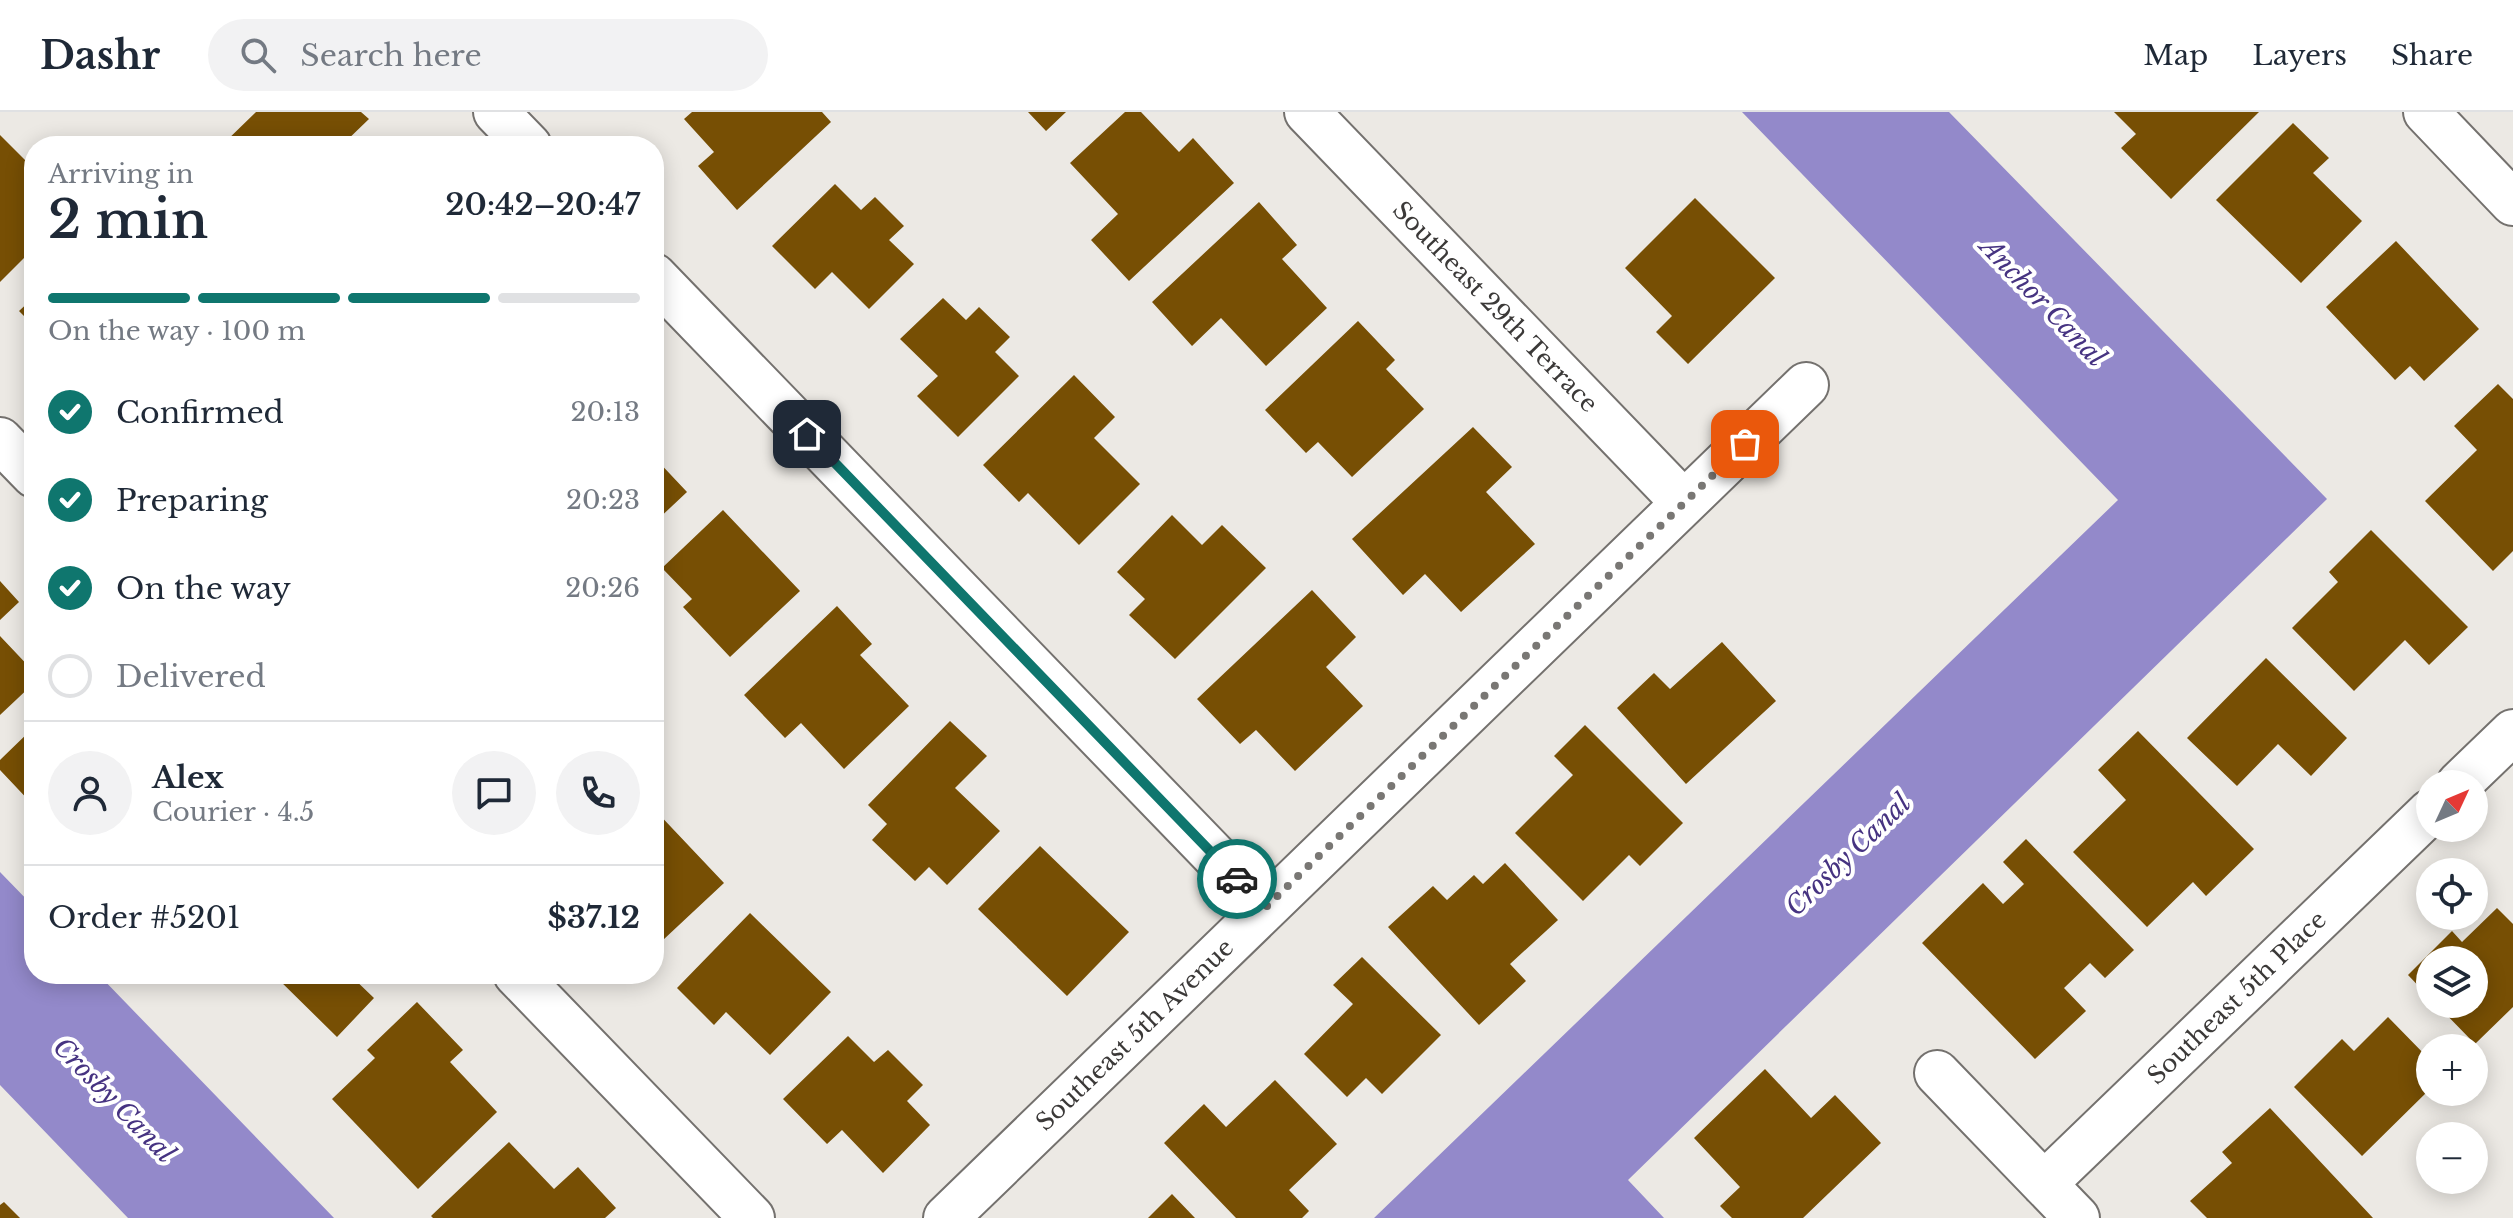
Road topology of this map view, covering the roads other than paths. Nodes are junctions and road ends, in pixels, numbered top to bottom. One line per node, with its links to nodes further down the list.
1 (496, 112): 4 (street)
2 (1307, 112): 10 (street, Southeast 29th Terrace)
3 (2443, 118): 5 (street)
4 (519, 136)
5 (2513, 203)
6 (664, 286): 14 (street)
7 (1806, 385): 10 (street, Southeast 5th Avenue)
8 (0, 440): 9 (street)
9 (24, 465)
10 (1684, 503): 14 (street, Southeast 5th Avenue)
11 (2513, 732): 12 (street)
12 (2474, 770)
13 (2416, 825): 17 (street, Southeast 5th Place)
14 (1265, 908): 19 (street, Southeast 5th Avenue)
15 (526, 984): 18 (street)
16 (1937, 1073): 17 (street)
17 (2044, 1184): 20 (street)
18 (752, 1218)
19 (946, 1218)
20 (2077, 1218)

